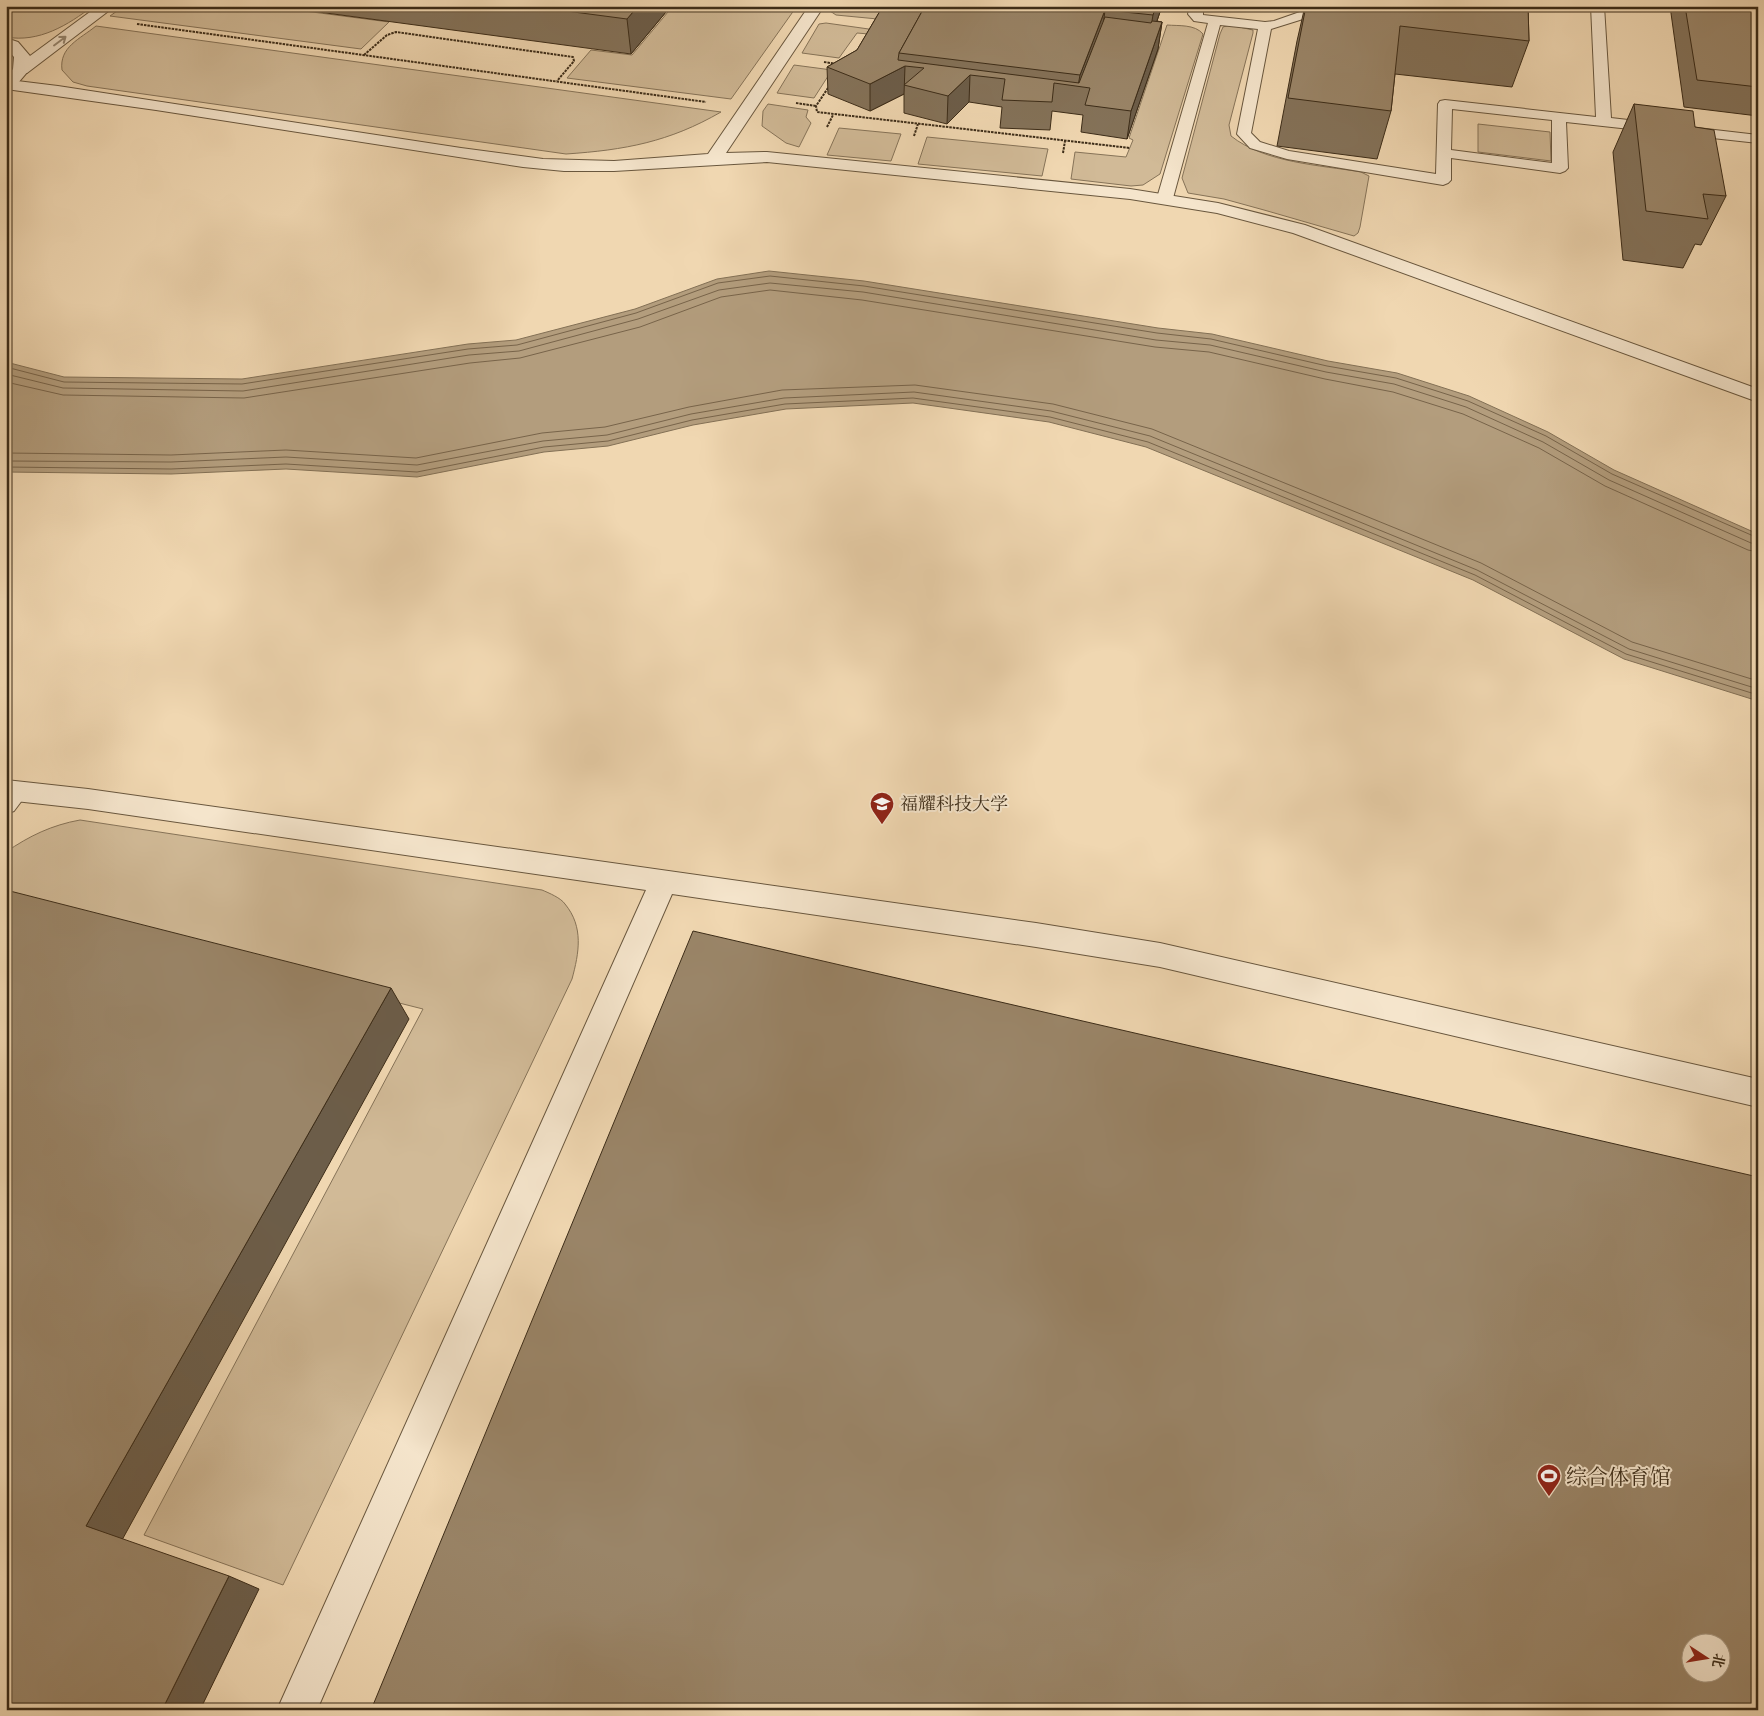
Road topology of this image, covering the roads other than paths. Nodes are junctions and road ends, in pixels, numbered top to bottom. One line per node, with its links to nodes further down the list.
1 (108, 6): 9 (street, one-way to 1)
2 (817, 6): 15 (street)
3 (1197, 6): 6 (lane)
4 (1330, 6): 7 (lane)
5 (1597, 6): 12 (lane)
6 (1215, 20): 7 (lane); 16 (lane)
7 (1264, 26): 14 (lane)
8 (6, 43): 9 (street)
9 (21, 70): 10 (street)
10 (8, 86): 15 (street)
11 (1559, 117): 12 (lane); 14 (lane); 14 (lane)
12 (1604, 122): 13 (lane)
13 (1757, 142)
14 (1443, 153)
15 (714, 158): 16 (street)
16 (1164, 198): 17 (street)
17 (1758, 396)
18 (10, 795): 19 (street)
19 (664, 883): 20 (street); 21 (street)
20 (1758, 1093)
21 (297, 1710)

